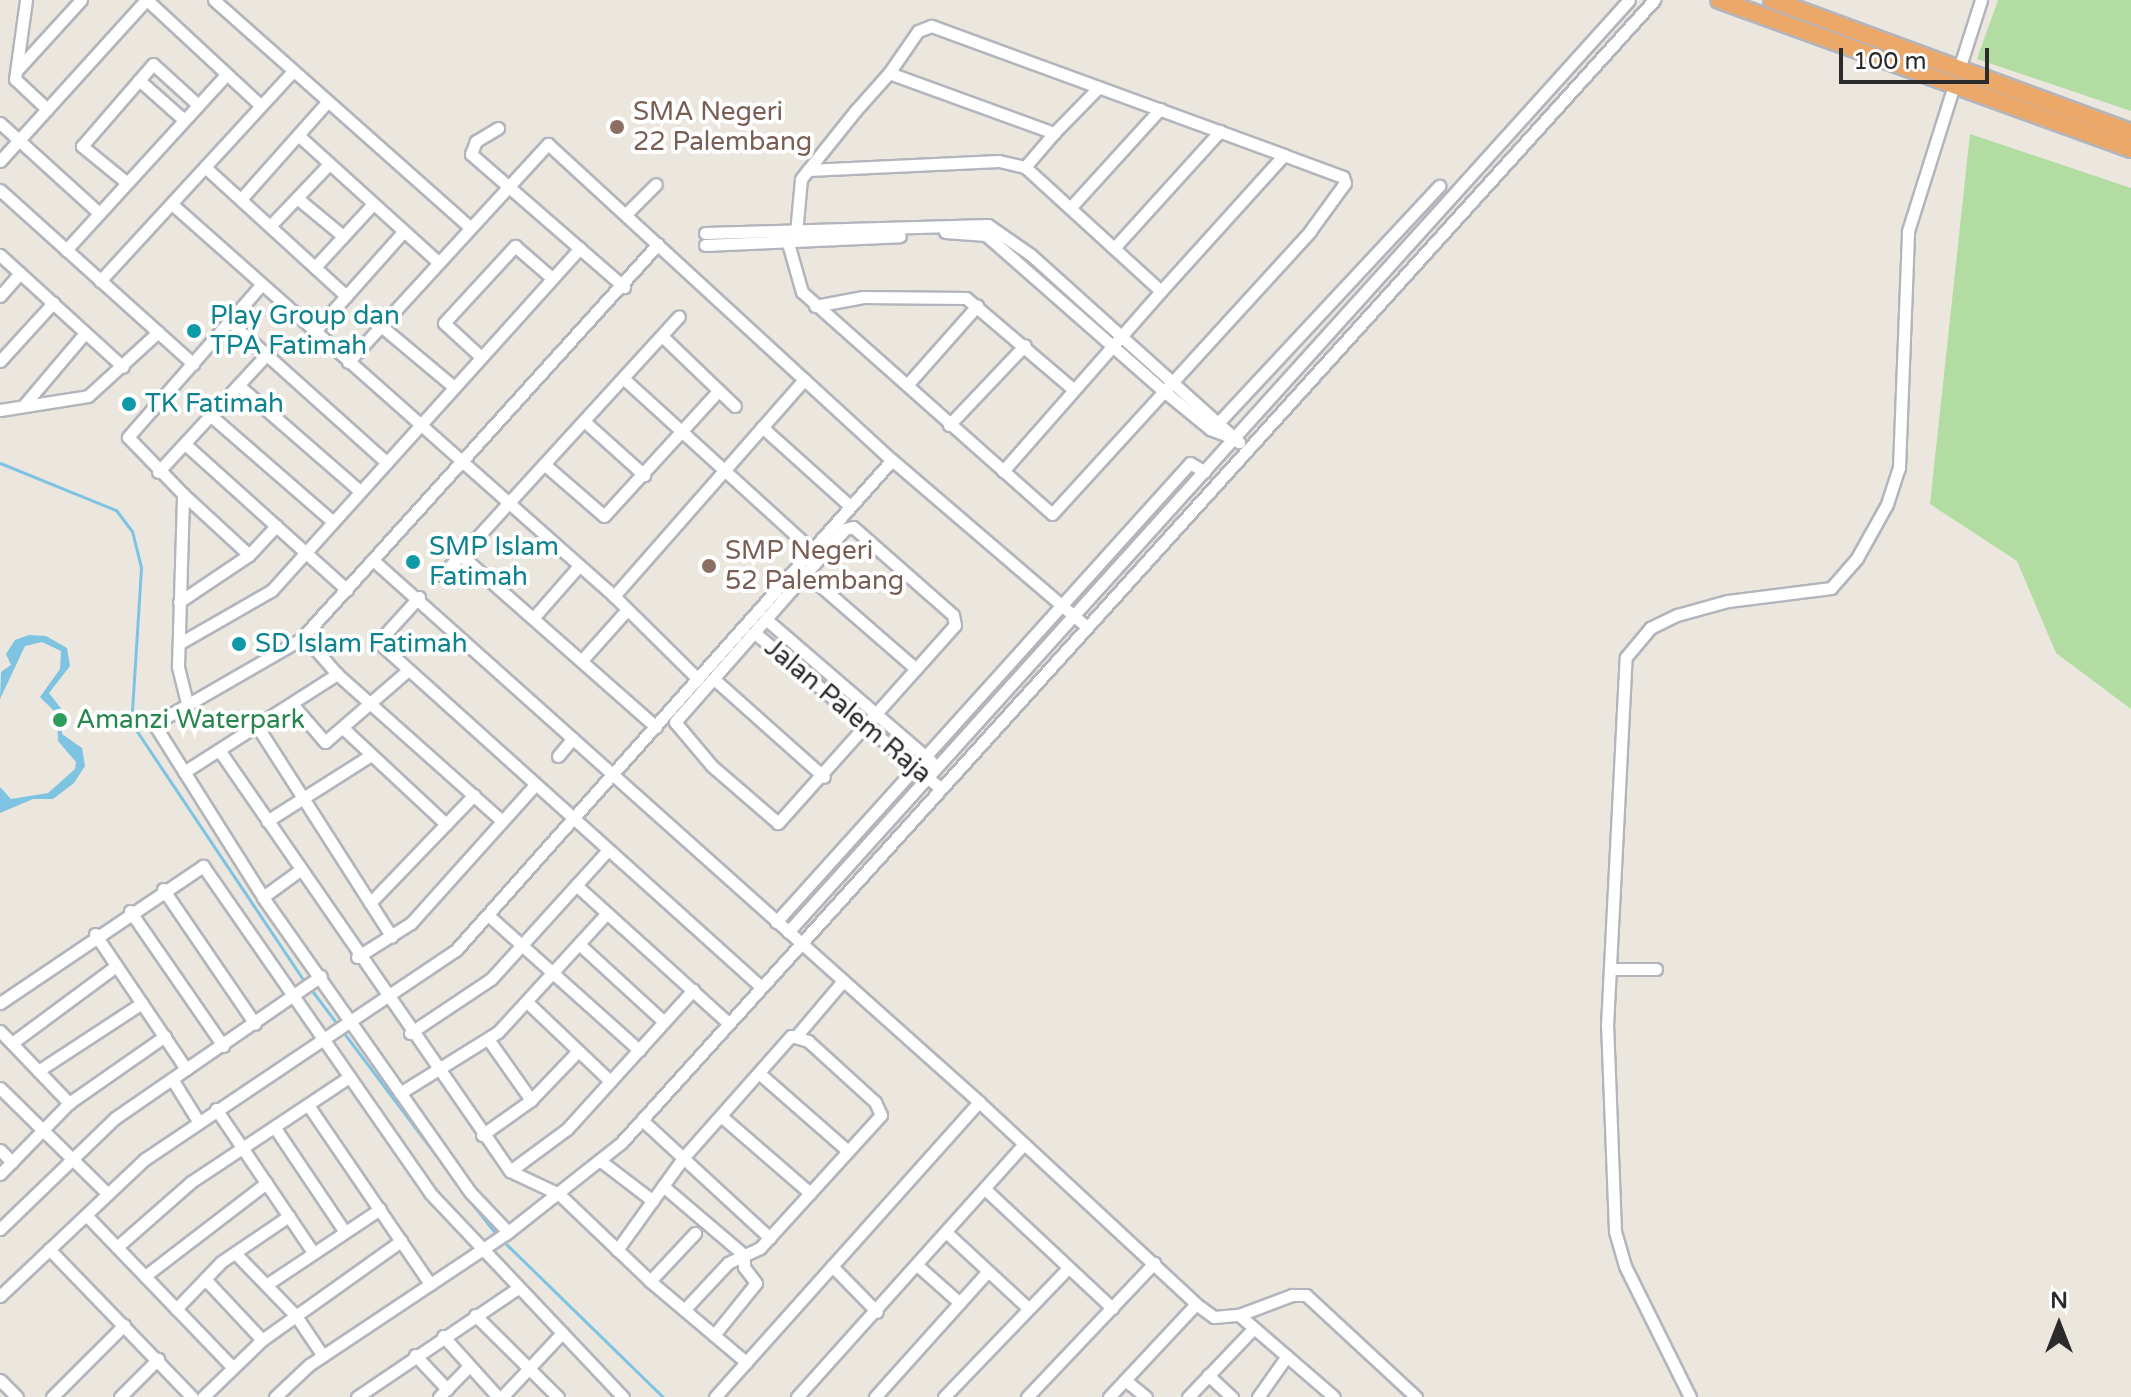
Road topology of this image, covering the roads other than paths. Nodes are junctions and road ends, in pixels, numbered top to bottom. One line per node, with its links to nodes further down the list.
1 (26, 0): 10 (street)
2 (81, 0): 10 (street)
3 (146, 0): 14 (street); 20 (street)
4 (214, 0): 12 (street)
5 (1629, 0): 60 (street)
6 (1654, 0): 88 (street)
7 (1719, 0): 11 (highway)
8 (1772, 0): 11 (highway)
9 (1981, 0): 11 (street)
10 (16, 71): 20 (street)
11 (1958, 71): 28 (highway); 207 (street)
12 (292, 72): 17 (street); 19 (street)
13 (889, 73): 16 (street); 27 (street); 37 (street)
14 (226, 75): 18 (street); 19 (street)
15 (139, 80): 18 (street); 22 (street); 38 (street)
16 (1099, 87): 21 (street); 27 (street)
17 (327, 102): 29 (street); 51 (street)
18 (198, 105): 22 (street)
19 (260, 105): 36 (street)
20 (47, 109): 30 (street)
21 (1160, 109): 25 (street); 47 (street)
22 (184, 120): 38 (street)
23 (0, 123): 30 (street)
24 (498, 128): 40 (street)
25 (1220, 131): 32 (street); 62 (street)
26 (2131, 132): 28 (highway)
27 (1054, 133): 35 (street)
28 (2112, 133): 31 (highway)
29 (298, 135): 34 (street); 44 (street)
30 (19, 140): 33 (street); 48 (street)
31 (2131, 149)
32 (1284, 155): 72 (street); 99 (street)
33 (0, 161)
34 (329, 164): 43 (street); 45 (street)
35 (1025, 167): 37 (street); 47 (street)
36 (206, 168): 44 (street); 46 (street)
37 (808, 170): 56 (street)
38 (126, 182): 48 (street)
39 (656, 184): 49 (street)
40 (507, 186): 49 (street); 51 (street); 61 (street)
41 (1439, 186): 54 (street)
42 (0, 190): 63 (street)
43 (297, 198): 50 (street); 55 (street)
44 (241, 199): 50 (street)
45 (373, 204): 52 (street); 55 (street)
46 (173, 205): 69 (street); 70 (street)
47 (1070, 208): 62 (street)
48 (99, 213): 63 (street)
49 (626, 214): 58 (street)
50 (270, 226): 66 (street)
51 (470, 227): 65 (street)
52 (403, 232): 65 (street); 74 (street)
53 (1004, 233): 56 (street); 59 (street); 87 (street)
54 (1392, 234): 60 (street); 79 (street)
55 (343, 236): 66 (street)
56 (792, 238): 57 (street); 59 (street); 76 (street)
57 (705, 239)
58 (658, 244): 71 (street); 98 (street)
59 (1000, 246): 90 (street)
60 (1408, 247): 82 (street)
61 (580, 248): 68 (street); 71 (street)
62 (1114, 248): 72 (street)
63 (66, 250): 69 (street)
64 (0, 255): 67 (street)
65 (439, 263): 81 (street)
66 (315, 267): 74 (street)
67 (20, 273): 73 (street); 75 (street)
68 (552, 278): 92 (street); 92 (street)
69 (100, 281): 83 (street)
70 (262, 284): 80 (street); 84 (street)
71 (624, 287): 120 (street)
72 (1161, 291): 87 (street)
73 (0, 296)
74 (346, 296): 84 (street)
75 (53, 303): 85 (street); 93 (street)
76 (815, 306): 77 (street); 101 (street)
77 (977, 306): 89 (street); 101 (street)
78 (679, 316): 86 (street)
79 (1319, 316): 82 (street); 111 (street)
80 (229, 321): 91 (street); 95 (street)
81 (381, 326): 94 (street); 102 (street)
82 (1333, 329): 88 (street); 116 (street)
83 (158, 332): 95 (street); 96 (street)
84 (314, 332): 94 (street)
85 (85, 333): 96 (street); 106 (street)
86 (662, 336): 97 (street); 104 (street)
87 (1122, 338): 90 (street); 99 (street)
88 (1343, 343): 118 (street)
89 (1025, 345): 103 (street); 112 (street)
90 (1113, 348): 103 (street); 105 (street)
91 (267, 354): 100 (street); 121 (street)
92 (481, 357): 102 (street)
93 (0, 361)
94 (348, 362): 113 (street)
95 (193, 364): 125 (street)
96 (123, 367): 106 (street)
97 (623, 378): 110 (street); 115 (street)
98 (804, 380): 114 (street); 119 (street)
99 (1174, 382): 105 (street); 111 (street)
100 (238, 385): 109 (street); 128 (street)
101 (907, 385): 112 (street)
102 (454, 387): 113 (street)
103 (1073, 389): 124 (street)
104 (718, 391): 107 (street); 115 (street)
105 (1165, 392): 116 (street); 124 (street)
106 (24, 405): 108 (street)
107 (735, 406)
108 (0, 410)
109 (210, 415): 117 (street); 132 (street)
110 (584, 421): 122 (street); 127 (street)
111 (1219, 422): 116 (street)
112 (949, 425): 124 (street)
113 (419, 426): 120 (street); 121 (street)
114 (762, 427): 123 (street); 131 (street)
115 (682, 431): 123 (street); 127 (street)
116 (1235, 439): 118 (street); 126 (street)
117 (185, 444): 125 (street); 133 (street)
118 (1247, 449): 151 (street)
119 (892, 460): 131 (street); 146 (street)
120 (460, 462): 130 (street); 138 (street)
121 (387, 463): 128 (street)
122 (544, 464): 127 (street); 130 (street)
123 (725, 469): 134 (street); 143 (street)
124 (1003, 471)
125 (158, 472): 129 (street)
126 (1205, 472): 146 (street); 148 (street)
127 (644, 475)
128 (360, 491): 132 (street)
129 (183, 494): 136 (street); 145 (street)
130 (505, 504): 137 (street); 139 (street)
131 (850, 506): 134 (street)
132 (333, 522): 135 (street)
133 (276, 526): 135 (street); 136 (street)
134 (811, 549): 159 (street)
135 (305, 553): 142 (street); 154 (street)
136 (249, 555): 145 (street)
137 (461, 555): 140 (street); 149 (street)
138 (374, 561): 142 (street); 144 (street)
139 (577, 568): 143 (street); 149 (street)
140 (441, 575)
141 (808, 575): 150 (street); 156 (street); 156 (street)
142 (347, 590): 153 (street)
143 (614, 596): 147 (street)
144 (419, 597): 157 (street); 169 (street)
145 (179, 602): 154 (street)
146 (1060, 603): 148 (street); 173 (street)
147 (625, 612): 155 (street); 159 (street)
148 (1073, 614): 151 (street); 174 (street)
149 (535, 616): 155 (street)
150 (768, 621): 152 (street); 164 (street, Jalan Palem Raja)
151 (1086, 626): 178 (street)
152 (756, 634): 160 (street); 168 (street, Jalan Palem Raja)
153 (304, 636): 158 (street); 161 (street)
154 (180, 643): 161 (street)
155 (583, 659): 166 (street)
156 (916, 669): 164 (street)
157 (407, 671): 163 (street); 181 (street)
158 (337, 674): 162 (street); 163 (street)
159 (698, 679): 166 (street)
160 (714, 679): 179 (street); 179 (street)
161 (187, 703): 176 (street)
162 (293, 705): 165 (street); 167 (street)
163 (374, 705): 167 (street); 183 (street)
164 (875, 717): 168 (street); 173 (street, Jalan Palem Raja)
165 (257, 726): 170 (street); 184 (street)
166 (656, 727): 177 (street)
167 (343, 728): 171 (street)
168 (864, 729): 175 (street, Jalan Palem Raja); 179 (street)
169 (573, 738): 172 (street); 177 (street)
170 (219, 750): 176 (street); 186 (street)
171 (371, 755): 184 (street); 188 (street)
172 (558, 756)
173 (926, 757): 174 (street, Jalan Palem Raja); 175 (street)
174 (937, 767): 178 (street, Jalan Palem Raja); 180 (street)
175 (916, 770): 180 (street, Jalan Palem Raja); 198 (street)
176 (184, 772): 193 (street)
177 (611, 773): 185 (street); 198 (street)
178 (950, 776): 182 (street)
179 (824, 777)
180 (927, 778): 182 (street, Jalan Palem Raja); 199 (street)
181 (534, 786): 185 (street); 187 (street)
182 (940, 788): 202 (street)
183 (474, 795): 187 (street); 188 (street)
184 (303, 799): 186 (street); 194 (street)
185 (570, 818): 189 (street); 197 (street)
186 (267, 821): 190 (street)
187 (502, 821): 201 (street)
188 (446, 824): 194 (street)
189 (607, 851): 191 (street); 212 (street)
190 (300, 870): 193 (street); 205 (street)
191 (576, 885): 196 (street); 204 (street)
192 (163, 889): 195 (street); 214 (street); 222 (street)
193 (263, 897): 210 (street)
194 (370, 903): 201 (street)
195 (130, 911): 200 (street); 230 (street)
196 (607, 913): 203 (street); 213 (street)
197 (488, 915): 204 (street); 215 (street)
198 (776, 922): 199 (street)
199 (788, 932): 202 (street)
200 (95, 934): 206 (street); 217 (street)
201 (392, 937): 205 (street)
202 (799, 942): 211 (street); 212 (street)
203 (579, 944): 209 (street); 221 (street)
204 (522, 947): 209 (street); 224 (street)
205 (357, 957): 215 (street)
206 (116, 966): 218 (street); 229 (street)
207 (1611, 969): 208 (street); 351 (street)
208 (1656, 969)
209 (554, 971): 216 (street); 231 (street)
210 (318, 979): 214 (street); 219 (street)
211 (843, 981): 226 (street); 243 (street)
212 (759, 985): 220 (street)
213 (693, 990): 220 (street); 221 (street)
214 (298, 995): 222 (street); 225 (street)
215 (385, 996): 219 (street); 224 (street)
216 (527, 1002): 228 (street); 232 (street)
217 (0, 1003)
218 (142, 1003): 227 (street); 235 (street)
219 (346, 1020): 225 (street); 241 (street)
220 (726, 1021): 248 (street)
221 (664, 1022): 231 (street)
222 (255, 1024): 230 (street)
223 (0, 1031): 229 (street)
224 (410, 1033): 234 (street)
225 (326, 1034): 237 (street); 246 (street)
226 (798, 1034): 236 (street); 256 (street)
227 (165, 1036): 233 (street); 244 (street)
228 (488, 1039): 234 (street); 242 (street)
229 (12, 1043): 235 (street)
230 (223, 1046): 233 (street)
231 (639, 1050): 239 (street)
232 (577, 1052): 239 (street); 242 (street)
233 (186, 1069): 238 (street)
234 (437, 1070): 241 (street); 252 (street)
235 (38, 1071): 244 (street)
236 (760, 1074): 247 (street); 256 (street)
237 (349, 1077): 245 (street); 282 (street)
238 (172, 1079): 249 (street); 258 (street)
239 (610, 1081): 261 (street)
240 (0, 1088): 251 (street)
241 (400, 1093): 275 (street)
242 (531, 1100): 252 (street)
243 (979, 1102): 253 (street); 289 (street)
244 (69, 1103): 251 (street)
245 (308, 1105): 250 (street); 270 (street)
246 (216, 1109): 249 (street); 254 (street)
247 (721, 1116): 257 (street); 266 (street)
248 (642, 1120): 257 (street); 260 (street)
249 (198, 1121): 267 (street)
250 (275, 1128): 254 (street); 274 (street)
251 (42, 1130): 258 (street); 259 (street)
252 (482, 1135): 261 (street)
253 (1024, 1144): 265 (street); 287 (street)
254 (243, 1149): 263 (street); 280 (street)
255 (0, 1150): 259 (street)
256 (848, 1151): 266 (street)
257 (683, 1158): 264 (street); 278 (street)
258 (72, 1159): 267 (street); 273 (street)
259 (12, 1162): 262 (street)
260 (602, 1162): 268 (street); 269 (street)
261 (510, 1171): 268 (street)
262 (0, 1174)
263 (266, 1183): 272 (street); 292 (street)
264 (663, 1186): 269 (street); 286 (street)
265 (986, 1190): 277 (street); 290 (street)
266 (810, 1193): 278 (street)
267 (108, 1194): 271 (street)
268 (559, 1194): 275 (street); 283 (street)
269 (653, 1201): 283 (street)
270 (380, 1209): 274 (street); 279 (street)
271 (86, 1215): 280 (street); 281 (street)
272 (289, 1216): 284 (street); 285 (street)
273 (0, 1229)
274 (345, 1232): 284 (street)
275 (508, 1233): 282 (street)
276 (695, 1233): 294 (street)
277 (947, 1233): 288 (street); 291 (street)
278 (770, 1238): 286 (street)
279 (401, 1241): 295 (street); 308 (street)
280 (117, 1247): 292 (street)
281 (49, 1249): 298 (street); 309 (street)
282 (483, 1249): 295 (street); 297 (street)
283 (617, 1250): 294 (street)
284 (313, 1252): 296 (street)
285 (235, 1253): 293 (street); 296 (street)
286 (744, 1255): 304 (street); 312 (street)
287 (1154, 1263): 300 (street); 302 (street)
288 (917, 1265): 299 (street); 305 (street)
289 (832, 1266): 305 (street); 319 (street)
290 (1068, 1268): 301 (street); 302 (street)
291 (987, 1272): 299 (street); 301 (street)
292 (145, 1276): 303 (street)
293 (205, 1279): 303 (street); 314 (street)
294 (650, 1281): 304 (street)
295 (430, 1284): 316 (street)
296 (266, 1285): 308 (street)
297 (518, 1288): 306 (street); 311 (street)
298 (0, 1296)
299 (960, 1303): 343 (street)
300 (1196, 1304): 307 (street); 325 (street)
301 (1028, 1308): 344 (street)
302 (1112, 1308): 345 (street)
303 (176, 1309): 321 (street)
304 (684, 1310): 312 (street)
305 (877, 1312): 342 (street)
306 (475, 1315): 313 (street); 322 (street)
307 (1239, 1315): 310 (street); 328 (street)
308 (296, 1316): 314 (street); 316 (street)
309 (124, 1325): 318 (street); 331 (street)
310 (1254, 1328): 317 (street); 323 (street)
311 (562, 1333): 322 (street); 339 (street)
312 (714, 1335): 319 (street)
313 (443, 1336): 315 (street); 320 (street)
314 (262, 1340): 321 (street)
315 (415, 1355): 327 (street); 336 (street)
316 (323, 1356): 335 (street)
317 (1287, 1356): 329 (street); 350 (street)
318 (158, 1359): 332 (street); 333 (street)
319 (746, 1362): 326 (street)
320 (469, 1366): 327 (street); 337 (street)
321 (233, 1368): 334 (street)
322 (529, 1368): 337 (street); 338 (street)
323 (1208, 1375): 348 (street); 349 (street)
324 (0, 1380): 330 (street)
325 (1125, 1380): 346 (street); 347 (street)
326 (724, 1386): 340 (street); 341 (street)
327 (443, 1393)
328 (1410, 1395)
329 (1331, 1396)
330 (17, 1397)
331 (52, 1397)
332 (121, 1397)
333 (192, 1397)
334 (203, 1397)
335 (275, 1397)
336 (357, 1397)
337 (500, 1397)
338 (558, 1397)
339 (623, 1397)
340 (715, 1397)
341 (735, 1397)
342 (797, 1397)
343 (875, 1397)
344 (944, 1397)
345 (1027, 1397)
346 (1109, 1397)
347 (1146, 1397)
348 (1188, 1397)
349 (1232, 1397)
350 (1258, 1397)
351 (1690, 1397)

